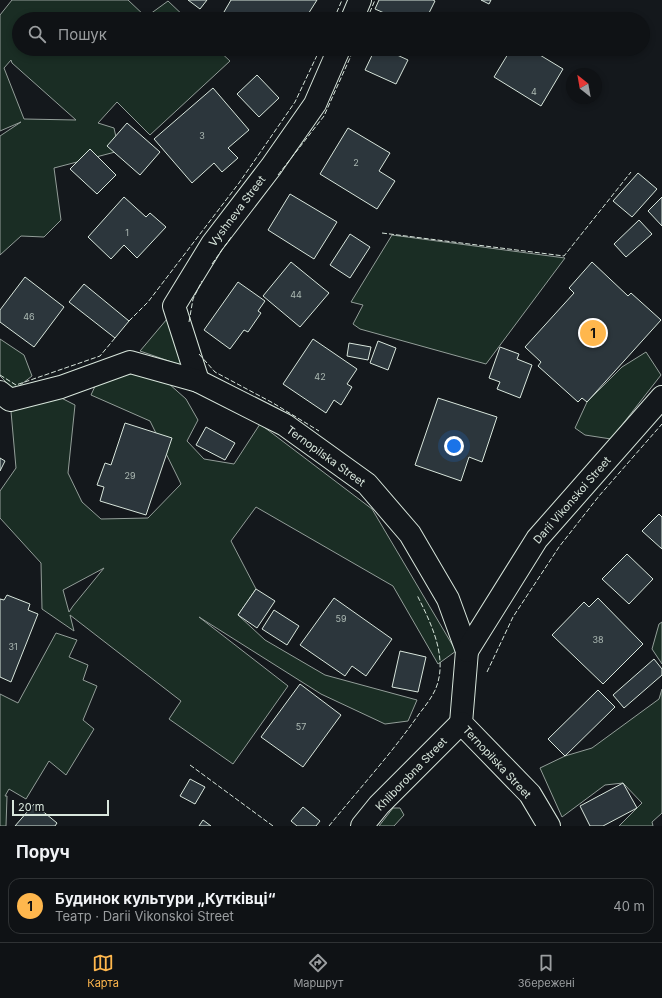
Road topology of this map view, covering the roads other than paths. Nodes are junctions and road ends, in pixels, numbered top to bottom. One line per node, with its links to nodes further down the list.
1 (360, 0): 2 (street)
2 (355, 12)
3 (336, 56): 4 (street, Vyshneva Street)
4 (198, 381): 5 (street, Ternopilska Street); 7 (street, Ternopilska Street)
5 (0, 392)
6 (662, 397): 7 (street, Darii Vikonskoi Street)
7 (467, 651): 8 (street, Ternopilska Street)
8 (460, 722): 9 (street, Khliborobna Street); 10 (street, Ternopilska Street)
9 (362, 826)
10 (549, 826)

